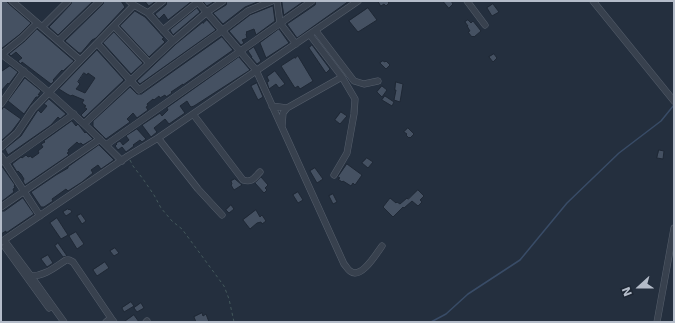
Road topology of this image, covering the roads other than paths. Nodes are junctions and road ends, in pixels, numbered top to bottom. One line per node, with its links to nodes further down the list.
1 (68, 1): 18 (street)
2 (100, 1): 24 (street)
3 (129, 1): 14 (street)
4 (163, 1): 16 (street)
5 (198, 1): 15 (street); 21 (street)
6 (223, 1): 15 (street)
7 (272, 1): 22 (street)
8 (277, 1): 17 (street)
9 (312, 1): 17 (street)
10 (358, 1): 23 (street)
11 (467, 1): 19 (street)
12 (593, 1): 38 (street)
13 (17, 2): 18 (street)
14 (134, 5): 16 (street); 20 (street)
15 (207, 12): 22 (street); 25 (street)
16 (148, 13): 21 (street)
17 (280, 23): 27 (street); 28 (street)
18 (39, 25): 24 (street); 29 (street)
19 (485, 25)
20 (114, 26): 26 (street); 31 (street)
21 (163, 30): 25 (street)
22 (223, 30): 28 (street); 35 (street)
23 (313, 33): 27 (street); 34 (street); 36 (street)
24 (58, 41): 30 (street)
25 (173, 41): 31 (street)
26 (97, 43): 30 (street); 35 (street)
27 (296, 44): 32 (street)
28 (240, 51): 32 (street); 48 (street)
29 (1, 55): 33 (street)
30 (80, 60): 37 (street)
31 (149, 63): 35 (street)
32 (256, 70): 40 (street); 43 (street)
33 (24, 71): 37 (street); 39 (street)
34 (342, 77): 41 (street); 54 (street)
35 (131, 81): 44 (street)
36 (378, 81)
37 (50, 92): 42 (street); 49 (street)
38 (674, 102)
39 (1, 104)
40 (272, 106): 41 (street); 45 (street)
41 (287, 108): 45 (street)
42 (74, 114): 44 (street); 52 (street)
43 (193, 114): 46 (street); 53 (street)
44 (84, 124): 47 (street)
45 (282, 127): 61 (street)
46 (158, 138): 51 (street); 57 (street)
47 (100, 139): 48 (street); 55 (street)
48 (106, 145): 51 (street)
49 (1, 147)
50 (1, 156): 52 (street)
51 (122, 161): 58 (street)
52 (5, 163): 55 (street)
53 (260, 172)
54 (334, 175)
55 (24, 192): 56 (street); 58 (street)
56 (1, 207)
57 (222, 215)
58 (40, 216): 60 (street)
59 (674, 228): 66 (street)
60 (2, 242): 62 (street); 64 (street)
61 (382, 246)
62 (31, 276): 63 (street); 65 (street)
63 (110, 321)
64 (59, 322)
65 (64, 322)
66 (657, 322)

